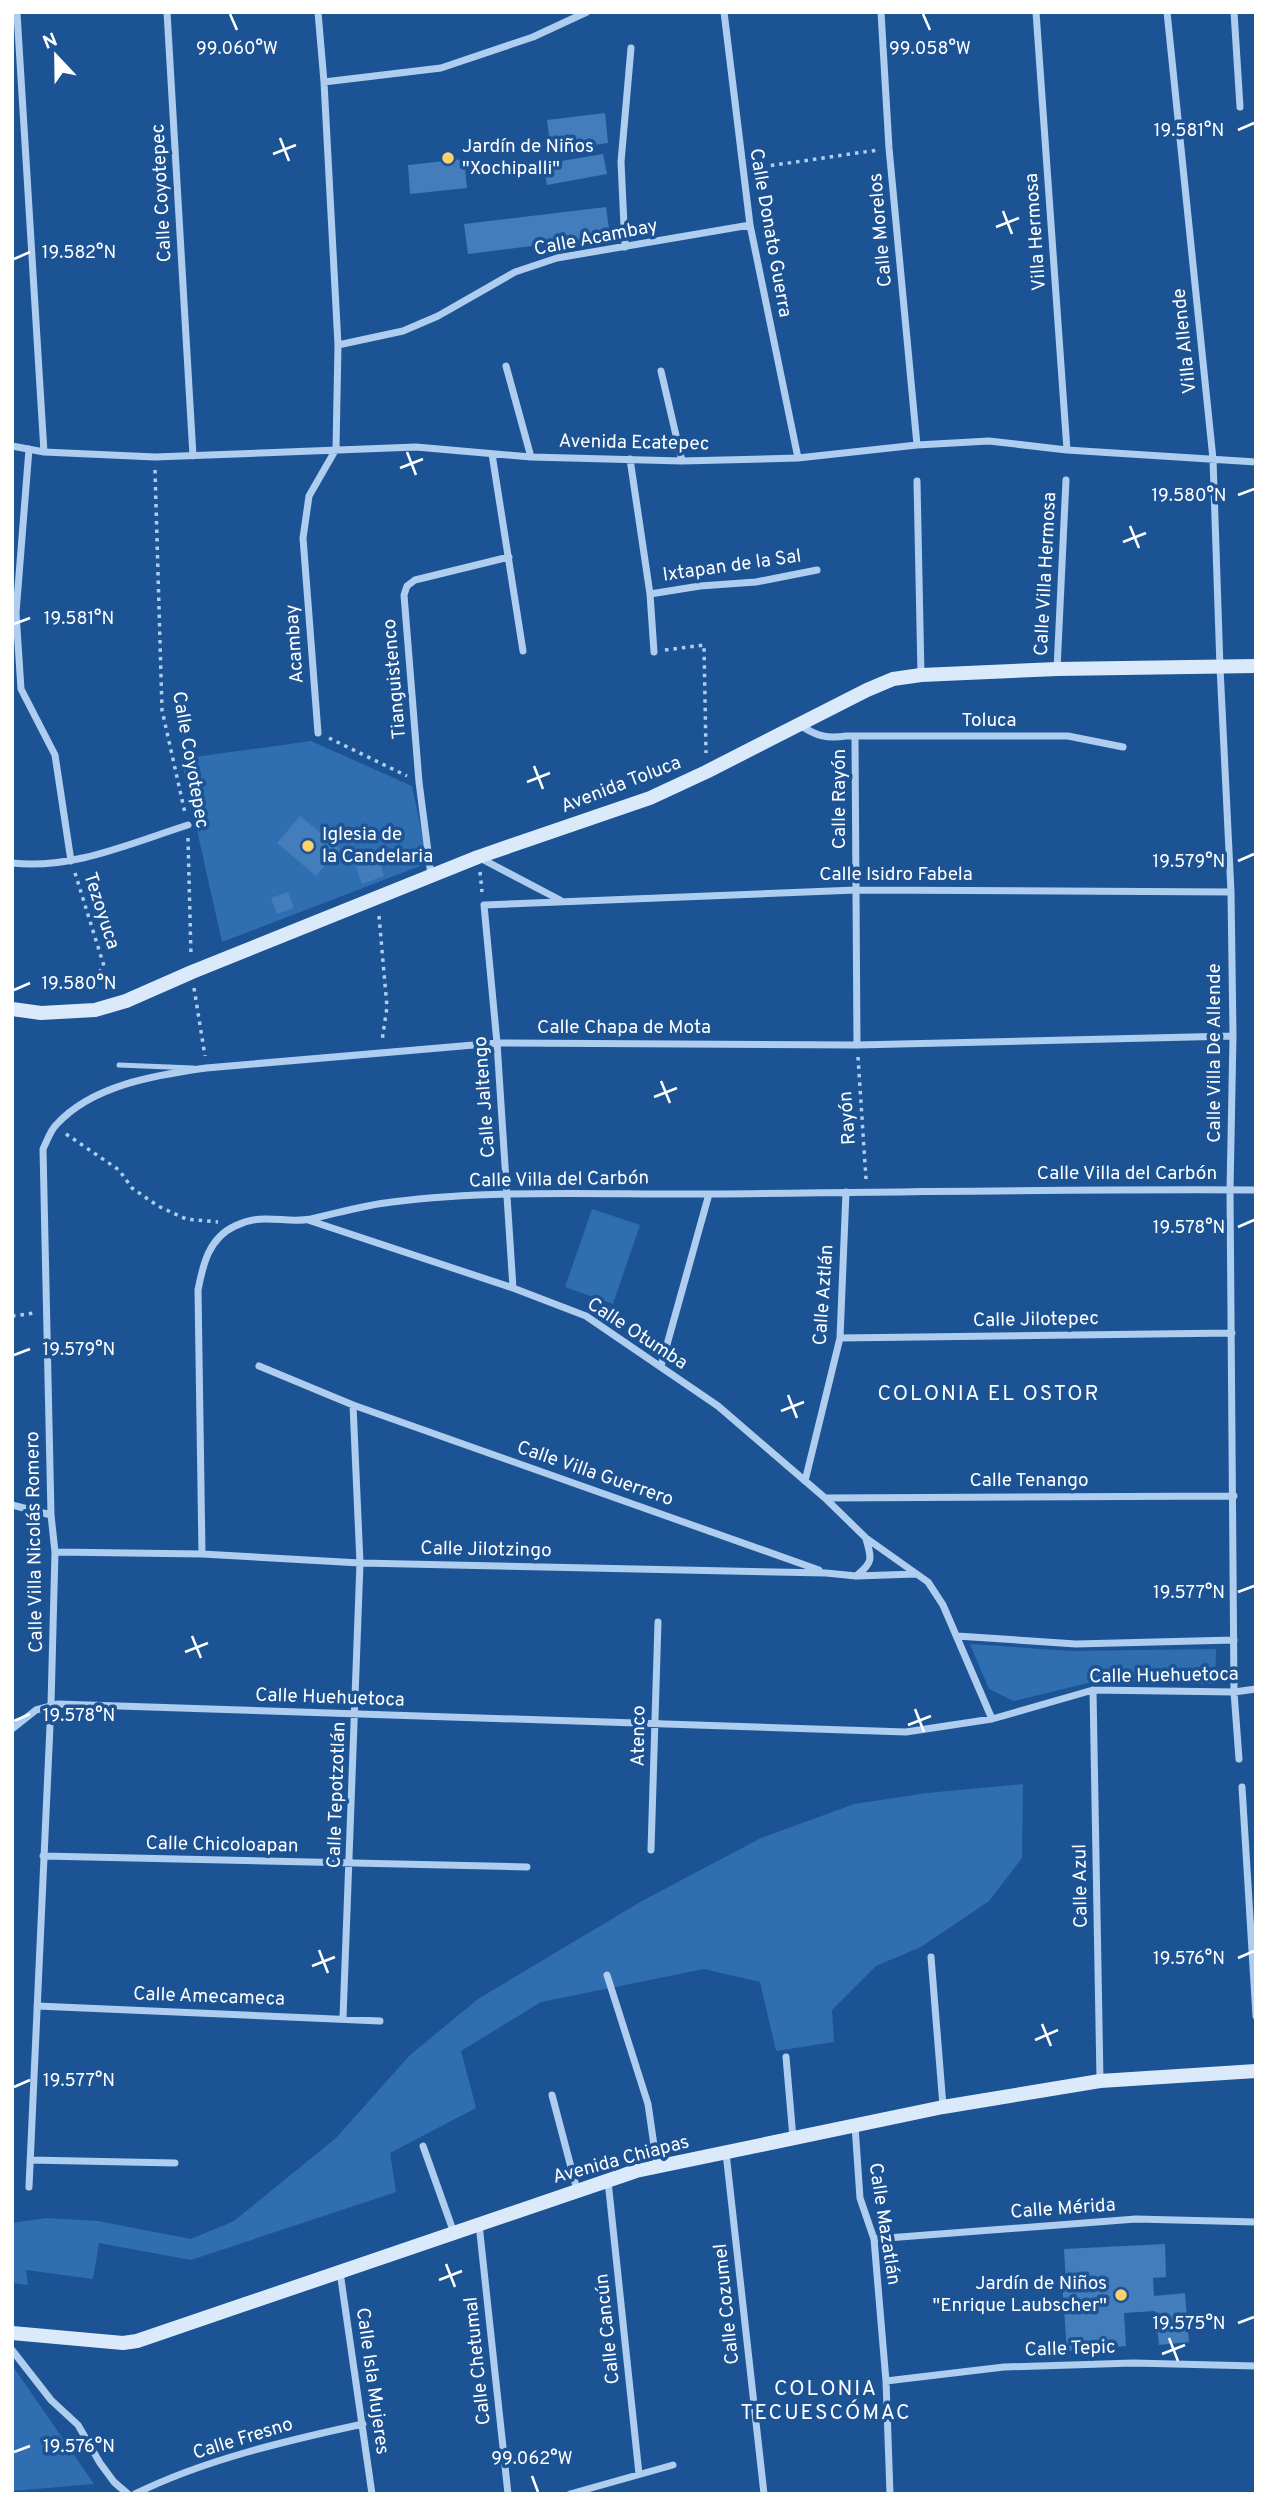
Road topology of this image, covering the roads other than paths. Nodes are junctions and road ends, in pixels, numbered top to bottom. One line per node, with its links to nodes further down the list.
1 (167, 12): 25 (street, Calle Coyotepec)
2 (318, 12): 11 (street)
3 (587, 12): 11 (street)
4 (724, 12): 13 (street, Calle Donato Guerra)
5 (881, 12): 18 (street, Calle Morelos)
6 (1036, 12): 22 (street, Villa Hermosa)
7 (1167, 12): 28 (street, Villa Allende)
8 (1234, 12): 12 (street)
9 (16, 14): 23 (street)
10 (631, 48): 14 (street)
11 (324, 82): 15 (street)
12 (1240, 107)
13 (750, 225): 14 (street, Calle Acambay); 27 (street, Calle Donato Guerra)
14 (625, 247): 15 (street, Calle Acambay)
15 (338, 345): 21 (street)
16 (506, 366): 26 (street)
17 (661, 372): 30 (street)
18 (917, 445): 22 (street, Avenida Ecatepec); 27 (street, Avenida Ecatepec)
19 (12, 446): 20 (street, Avenida Ecatepec)
20 (29, 449): 23 (street, Avenida Ecatepec); 35 (street)
21 (336, 449): 24 (street, Avenida Ecatepec); 25 (street, Avenida Ecatepec); 46 (street, Acambay)
22 (1067, 450): 28 (street, Avenida Ecatepec)
23 (44, 452): 25 (street, Avenida Ecatepec)
24 (492, 454): 26 (street, Avenida Ecatepec); 36 (street)
25 (193, 456)
26 (531, 457): 29 (street, Avenida Ecatepec)
27 (798, 458): 30 (street, Avenida Ecatepec)
28 (1213, 458): 31 (street, Avenida Ecatepec); 42 (street, Villa Allende)
29 (630, 459): 30 (street, Avenida Ecatepec); 38 (street)
30 (682, 461)
31 (1256, 462)
32 (1066, 480): 43 (street, Calle Villa Hermosa)
33 (918, 481): 44 (street)
34 (12, 550): 35 (street)
35 (22, 551): 51 (street)
36 (509, 557): 39 (street); 53 (street, Tianguistenco)
37 (817, 570): 38 (street, Ixtapan de la Sal)
38 (650, 594): 40 (street)
39 (523, 651)
40 (654, 652)
41 (1256, 666): 42 (street, Avenida Toluca)
42 (1220, 667): 43 (street, Avenida Toluca); 55 (street, Calle Villa De Allende)
43 (1057, 669): 44 (street, Avenida Toluca)
44 (921, 676): 45 (street, Avenida Toluca)
45 (799, 725): 47 (street, Calle Rayón); 50 (street, Avenida Toluca)
46 (318, 733)
47 (855, 738): 48 (street, Toluca); 54 (street, Calle Rayón)
48 (1123, 747)
49 (188, 825): 51 (street)
50 (478, 857): 53 (street, Avenida Toluca); 56 (street)
51 (71, 861): 52 (street)
52 (12, 863)
53 (431, 876): 58 (street, Avenida Toluca)
54 (856, 890): 55 (street, Calle Isidro Fabela); 56 (street, Calle Isidro Fabela); 61 (street, Calle Rayón)
55 (1231, 892): 59 (street, Calle Villa De Allende)
56 (561, 901): 57 (street, Calle Isidro Fabela)
57 (484, 905): 60 (street, Calle Jaltengo)
58 (12, 1009)
59 (1233, 1036): 61 (street, Calle Chapa de Mota); 65 (street, Calle Villa De Allende)
60 (497, 1043): 61 (street, Calle Chapa de Mota); 63 (street, Calle Chapa de Mota); 68 (street, Calle Jaltengo)
61 (857, 1045)
62 (119, 1065): 63 (lane)
63 (206, 1068): 64 (street, Calle Chapa de Mota)
64 (44, 1149): 81 (street, Calle Villa Nicolás Romero)
65 (1230, 1190): 66 (street, Calle Villa del Carbón); 67 (street, Calle Villa del Carbón); 72 (street, Calle Villa De Allende)
66 (1256, 1190)
67 (846, 1192): 69 (street, Calle Villa del Carbón); 73 (street, Calle Aztlán)
68 (509, 1194): 69 (street, Calle Villa del Carbón); 70 (street, Calle Villa del Carbón); 71 (street, Calle Jaltengo)
69 (709, 1194): 75 (street)
70 (307, 1220): 71 (street, Calle Otumba); 84 (street, Calle Villa del Carbón)
71 (513, 1288): 75 (street, Calle Otumba)
72 (1232, 1333): 73 (street, Calle Jilotepec); 78 (street, Calle Villa De Allende)
73 (841, 1338): 77 (street, Calle Aztlán)
74 (259, 1366): 76 (street, Calle Villa Guerrero)
75 (661, 1366): 77 (street, Calle Otumba)
76 (353, 1405): 85 (street, Calle Tepotzotlán); 86 (street, Calle Villa Guerrero)
77 (805, 1481): 79 (street, Calle Otumba)
78 (1234, 1496): 79 (street, Calle Tenango); 91 (street, Calle Villa De Allende)
79 (825, 1498): 82 (street, Calle Otumba)
80 (12, 1506): 81 (street)
81 (51, 1515): 83 (street, Calle Villa Nicolás Romero)
82 (866, 1538): 87 (street, Calle Otumba); 88 (street)
83 (55, 1552): 84 (street, Calle Jilotzingo); 95 (street, Calle Villa Nicolás Romero)
84 (202, 1554): 85 (street, Calle Jilotzingo)
85 (360, 1563): 86 (street, Calle Jilotzingo); 96 (street, Calle Tepotzotlán)
86 (826, 1573): 88 (street, Calle Jilotzingo)
87 (916, 1574): 88 (street, Calle Jilotzingo); 90 (street, Calle Otumba)
88 (856, 1576)
89 (658, 1622): 98 (street, Atenco)
90 (957, 1636): 91 (street); 97 (street, Calle Otumba)
91 (1234, 1640): 94 (street, Calle Villa De Allende)
92 (1256, 1689): 94 (street, Calle Huehuetoca)
93 (1093, 1690): 94 (street, Calle Huehuetoca); 97 (street, Calle Huehuetoca); 114 (street, Calle Azul)
94 (1234, 1692): 100 (street, Calle Villa De Allende)
95 (51, 1704): 96 (street, Calle Huehuetoca); 99 (street); 103 (street, Calle Villa Nicolás Romero)
96 (356, 1714): 98 (street, Calle Huehuetoca); 104 (street, Calle Tepotzotlán)
97 (992, 1719): 98 (street, Calle Huehuetoca)
98 (654, 1723): 102 (street, Atenco)
99 (12, 1729)
100 (1239, 1759)
101 (1242, 1787): 109 (street)
102 (652, 1850)
103 (43, 1856): 104 (street, Calle Chicoloapan); 108 (street, Calle Villa Nicolás Romero)
104 (349, 1863): 105 (street, Calle Chicoloapan); 110 (street, Calle Tepotzotlán)
105 (527, 1867)
106 (931, 1957): 116 (street)
107 (607, 1975): 123 (street)
108 (37, 2006): 110 (street, Calle Amecameca); 121 (street, Calle Villa Nicolás Romero)
109 (1256, 2016)
110 (343, 2018): 111 (street, Calle Amecameca)
111 (380, 2021)
112 (786, 2057): 118 (street)
113 (1256, 2071): 114 (street, Avenida Chiapas)
114 (1100, 2081): 116 (street, Avenida Chiapas)
115 (552, 2095): 126 (street)
116 (943, 2107): 117 (street, Avenida Chiapas)
117 (855, 2126): 118 (street, Avenida Chiapas); 130 (street, Calle Mazatlán)
118 (793, 2139): 120 (street, Avenida Chiapas)
119 (423, 2146): 129 (street)
120 (726, 2153): 123 (street, Avenida Chiapas); 144 (street, Calle Cozumel)
121 (30, 2160): 122 (street); 125 (street, Calle Villa Nicolás Romero)
122 (175, 2163)
123 (657, 2166): 124 (street, Avenida Chiapas)
124 (608, 2180): 126 (street, Avenida Chiapas); 138 (street, Calle Cancún)
125 (29, 2187)
126 (577, 2190): 128 (street, Avenida Chiapas)
127 (1256, 2222): 130 (street, Calle Mérida)
128 (480, 2224): 129 (street, Avenida Chiapas); 142 (street, Calle Chetumal)
129 (454, 2233): 131 (street, Avenida Chiapas)
130 (874, 2239): 135 (street, Calle Mazatlán)
131 (340, 2272): 132 (street, Avenida Chiapas); 136 (street, Calle Isla Mujeres)
132 (12, 2333)
133 (12, 2350): 139 (street)
134 (1256, 2366): 135 (street, Calle Tepic)
135 (886, 2381): 145 (street, Calle Mazatlán)
136 (363, 2424): 140 (street, Calle Fresno); 141 (street, Calle Isla Mujeres)
137 (673, 2465): 138 (street)
138 (639, 2474): 143 (street)
139 (128, 2494)
140 (135, 2494)
141 (372, 2494)
142 (508, 2494)
143 (570, 2494)
144 (764, 2494)
145 (890, 2494)

